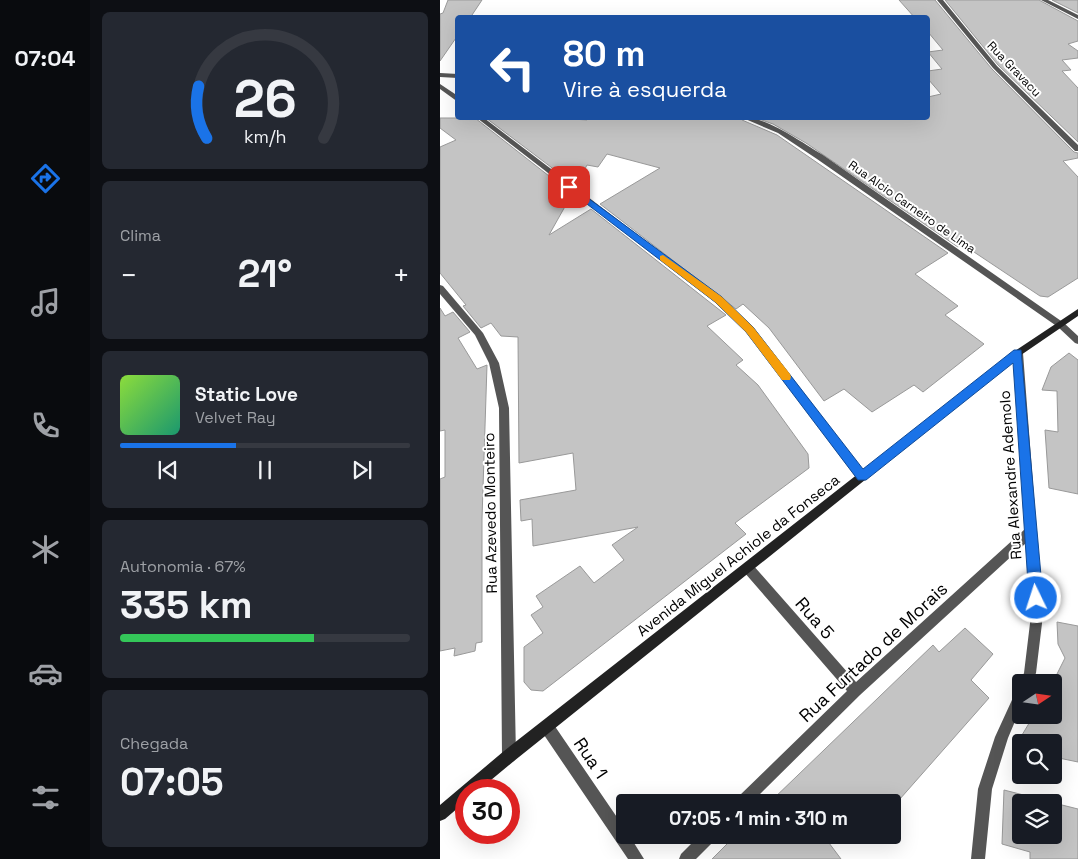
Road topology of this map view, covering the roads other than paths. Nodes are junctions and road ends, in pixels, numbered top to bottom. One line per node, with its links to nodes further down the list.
1 (940, 0): 10 (street, Rua Gravacu)
2 (1044, 0): 3 (street)
3 (1078, 17)
4 (440, 74): 5 (street)
5 (455, 76)
6 (440, 86): 7 (street)
7 (455, 98)
8 (483, 120): 16 (street)
9 (751, 120): 13 (street, Rua Alcio Carneiro de Lima)
10 (1078, 149)
11 (440, 288): 23 (street, Rua Azevedo Monteiro)
12 (1076, 314): 13 (street, Avenida Miguel Achiole da Fonseca)
13 (1060, 325): 14 (street, Rua Alcio Carneiro de Lima); 15 (street, Avenida Miguel Achiole da Fonseca)
14 (1078, 341)
15 (1018, 353): 16 (street, Avenida Miguel Achiole da Fonseca); 17 (street, Rua Alexandre Ademolo)
16 (862, 477): 18 (street, Avenida Miguel Achiole da Fonseca)
17 (1031, 531): 19 (street, Rua Alexandre Ademolo); 20 (street, Rua Furtado de Morais)
18 (748, 568): 20 (street, Rua 5); 22 (street, Avenida Miguel Achiole da Fonseca)
19 (1030, 674)
20 (856, 691): 25 (street, Rua Furtado de Morais)
21 (1012, 714): 31 (street)
22 (547, 727): 23 (street, Avenida Miguel Achiole da Fonseca); 29 (street, Rua 1)
23 (509, 756): 24 (street, Avenida Miguel Achiole da Fonseca)
24 (481, 779)
25 (751, 794)
26 (455, 801): 27 (street, Avenida Miguel Achiole da Fonseca)
27 (440, 814)
28 (701, 844): 30 (street)
29 (637, 859)
30 (686, 859)
31 (978, 859)

